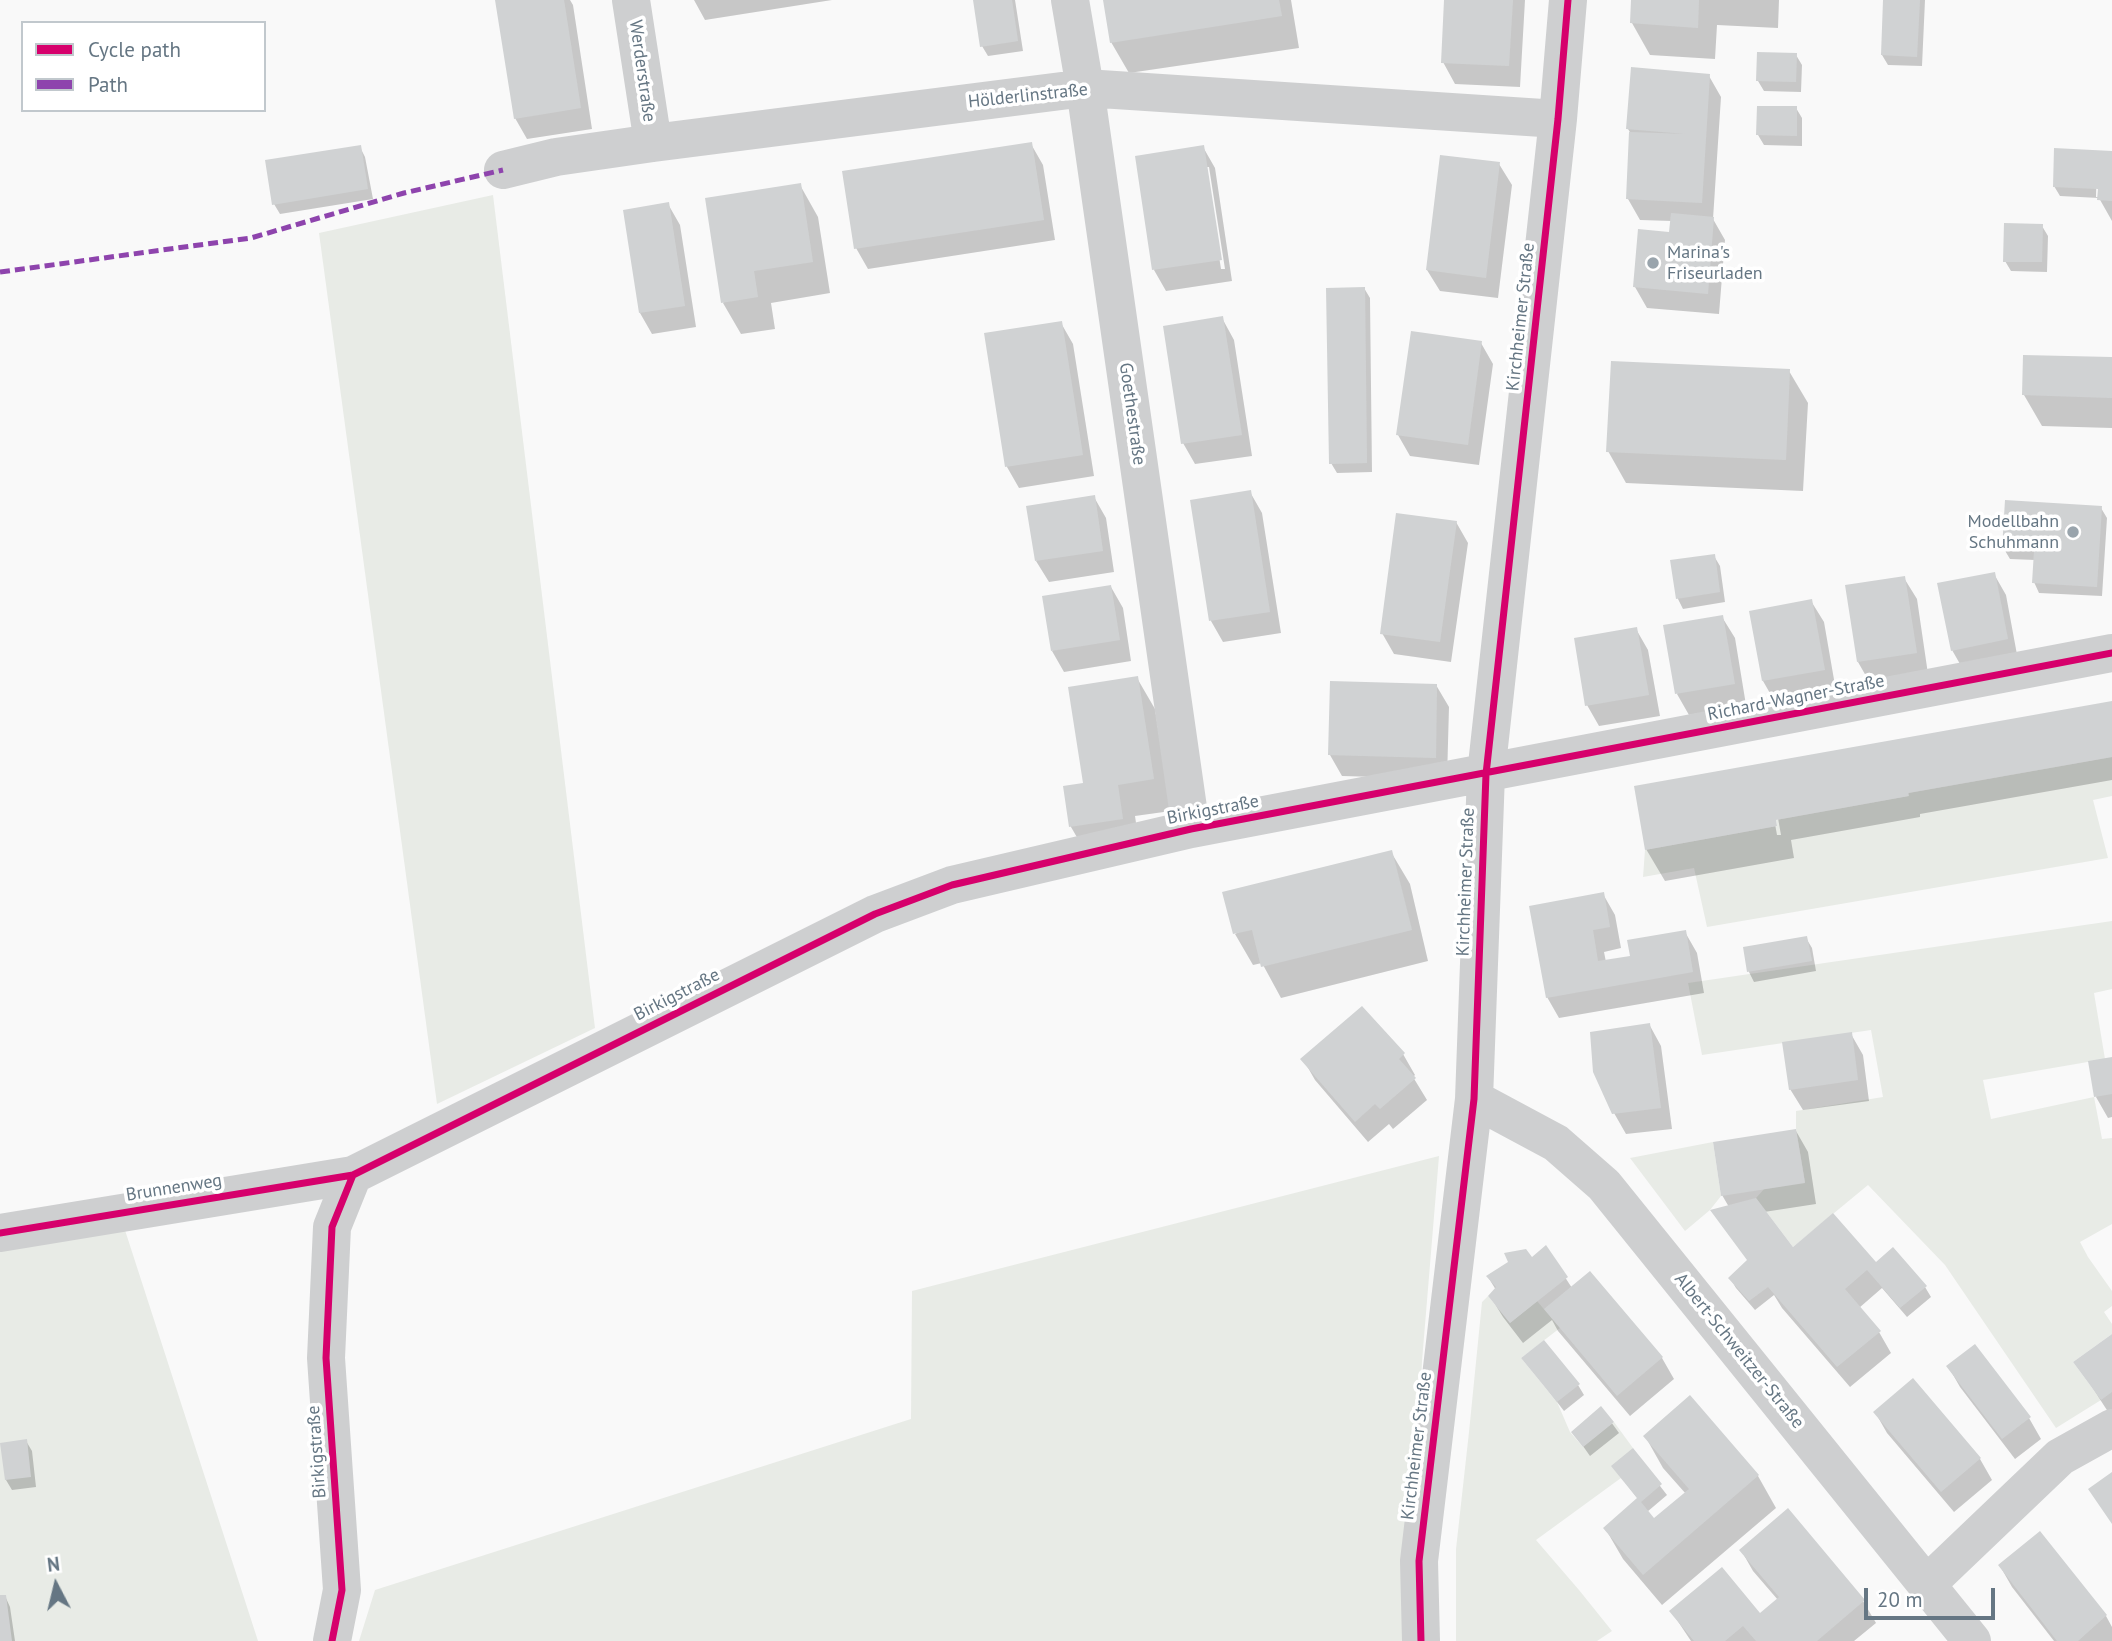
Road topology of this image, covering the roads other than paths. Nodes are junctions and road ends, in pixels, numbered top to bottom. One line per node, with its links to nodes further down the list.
1 (631, 0): 6 (street, Werderstraße)
2 (1070, 0): 4 (street, Goethestraße)
3 (1567, 0): 5 (street, Kirchheimer Straße)
4 (1085, 88): 5 (street, Hölderlinstraße); 6 (street, Hölderlinstraße); 10 (street, Goethestraße)
5 (1558, 119): 9 (street, Kirchheimer Straße)
6 (653, 143): 7 (street, Hölderlinstraße)
7 (503, 170)
8 (2112, 653): 9 (street, Richard-Wagner-Straße)
9 (1486, 774): 10 (street, Birkigstraße); 11 (street, Kirchheimer Straße)
10 (1191, 829): 12 (street, Birkigstraße)
11 (1474, 1099): 15 (street, Albert-Schweitzer-Straße); 17 (street, Kirchheimer Straße)
12 (353, 1174): 13 (street, Brunnenweg); 16 (street, Birkigstraße)
13 (0, 1233)
14 (2112, 1428): 15 (street)
15 (1927, 1584): 18 (street, Albert-Schweitzer-Straße)
16 (331, 1641)
17 (1421, 1641)
18 (1972, 1641)

